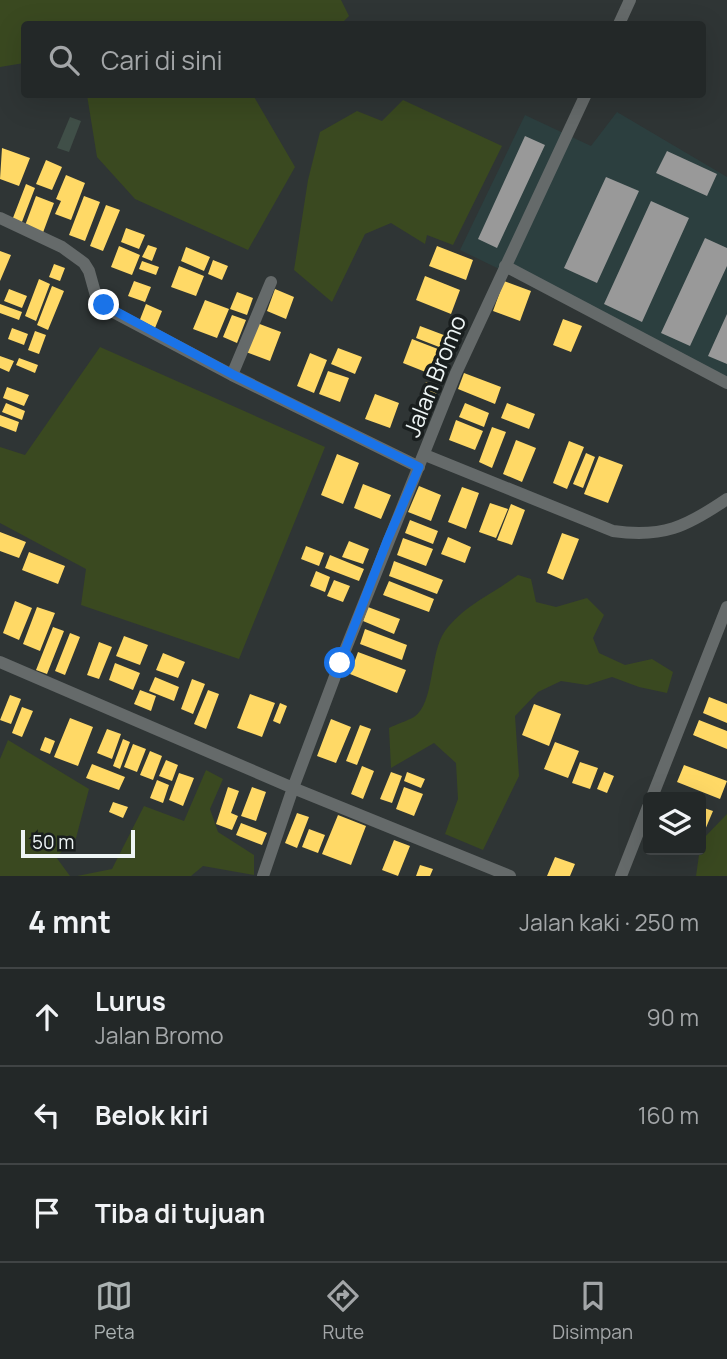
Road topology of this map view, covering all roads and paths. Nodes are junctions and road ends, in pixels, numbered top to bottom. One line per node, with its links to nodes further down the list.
1 (630, 0): 2 (street)
2 (620, 21)
3 (584, 98): 5 (street, Jalan Bromo)
4 (0, 218): 7 (street)
5 (505, 266): 8 (street); 9 (street, Jalan Bromo)
6 (271, 282): 7 (street)
7 (232, 374): 10 (street)
8 (727, 383)
9 (425, 455): 10 (street, Jalan Bromo); 11 (street)
10 (419, 467): 14 (street, Jalan Bromo)
11 (727, 499)
12 (727, 607): 15 (street)
13 (0, 662): 14 (street)
14 (293, 788): 17 (street, Jalan Bromo); 18 (street)
15 (654, 792)
16 (643, 820): 19 (street)
17 (263, 876)
18 (510, 876)
19 (621, 876)

